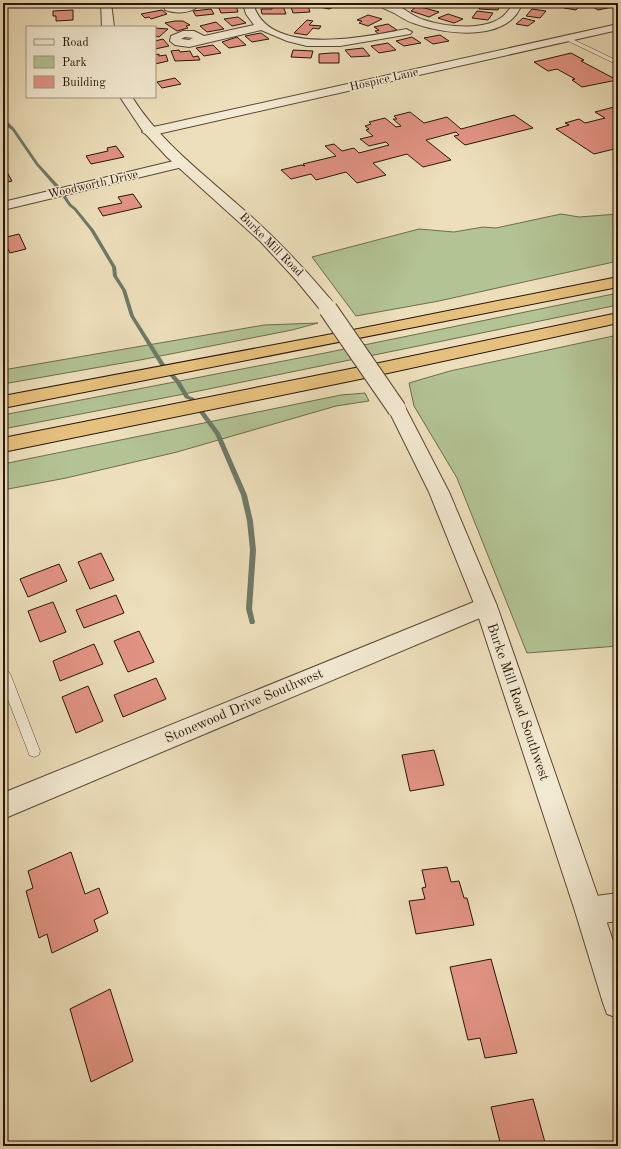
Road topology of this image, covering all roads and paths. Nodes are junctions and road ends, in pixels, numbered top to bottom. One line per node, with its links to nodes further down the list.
1 (106, 3): 8 (street)
2 (169, 3): 3 (street)
3 (196, 3)
4 (248, 3): 5 (street); 9 (street)
5 (260, 3)
6 (517, 3): 7 (street)
7 (388, 4)
8 (108, 26)
9 (261, 27): 11 (street); 13 (street)
10 (618, 27): 12 (street, Hospice Lane)
11 (406, 32)
12 (568, 38): 14 (lane); 16 (street, Hospice Lane)
13 (199, 40)
14 (618, 63)
15 (127, 98): 16 (street, Burke Mill Road)
16 (149, 132): 17 (street, Burke Mill Road)
17 (182, 163): 18 (street, Woodworth Drive); 22 (street, Burke Mill Road, bridge)
18 (3, 206)
19 (618, 282): 21 (highway)
20 (618, 318): 23 (highway)
21 (3, 402)
22 (397, 409): 24 (street, Burke Mill Road Southwest)
23 (3, 445)
24 (486, 606): 27 (street, Stonewood Drive Southwest); 29 (street, Burke Mill Road Southwest)
25 (4, 675): 26 (lane)
26 (34, 751)
27 (3, 806)
28 (618, 907): 29 (street)
29 (589, 911): 30 (street, Burke Mill Road Southwest)
30 (618, 1003)

